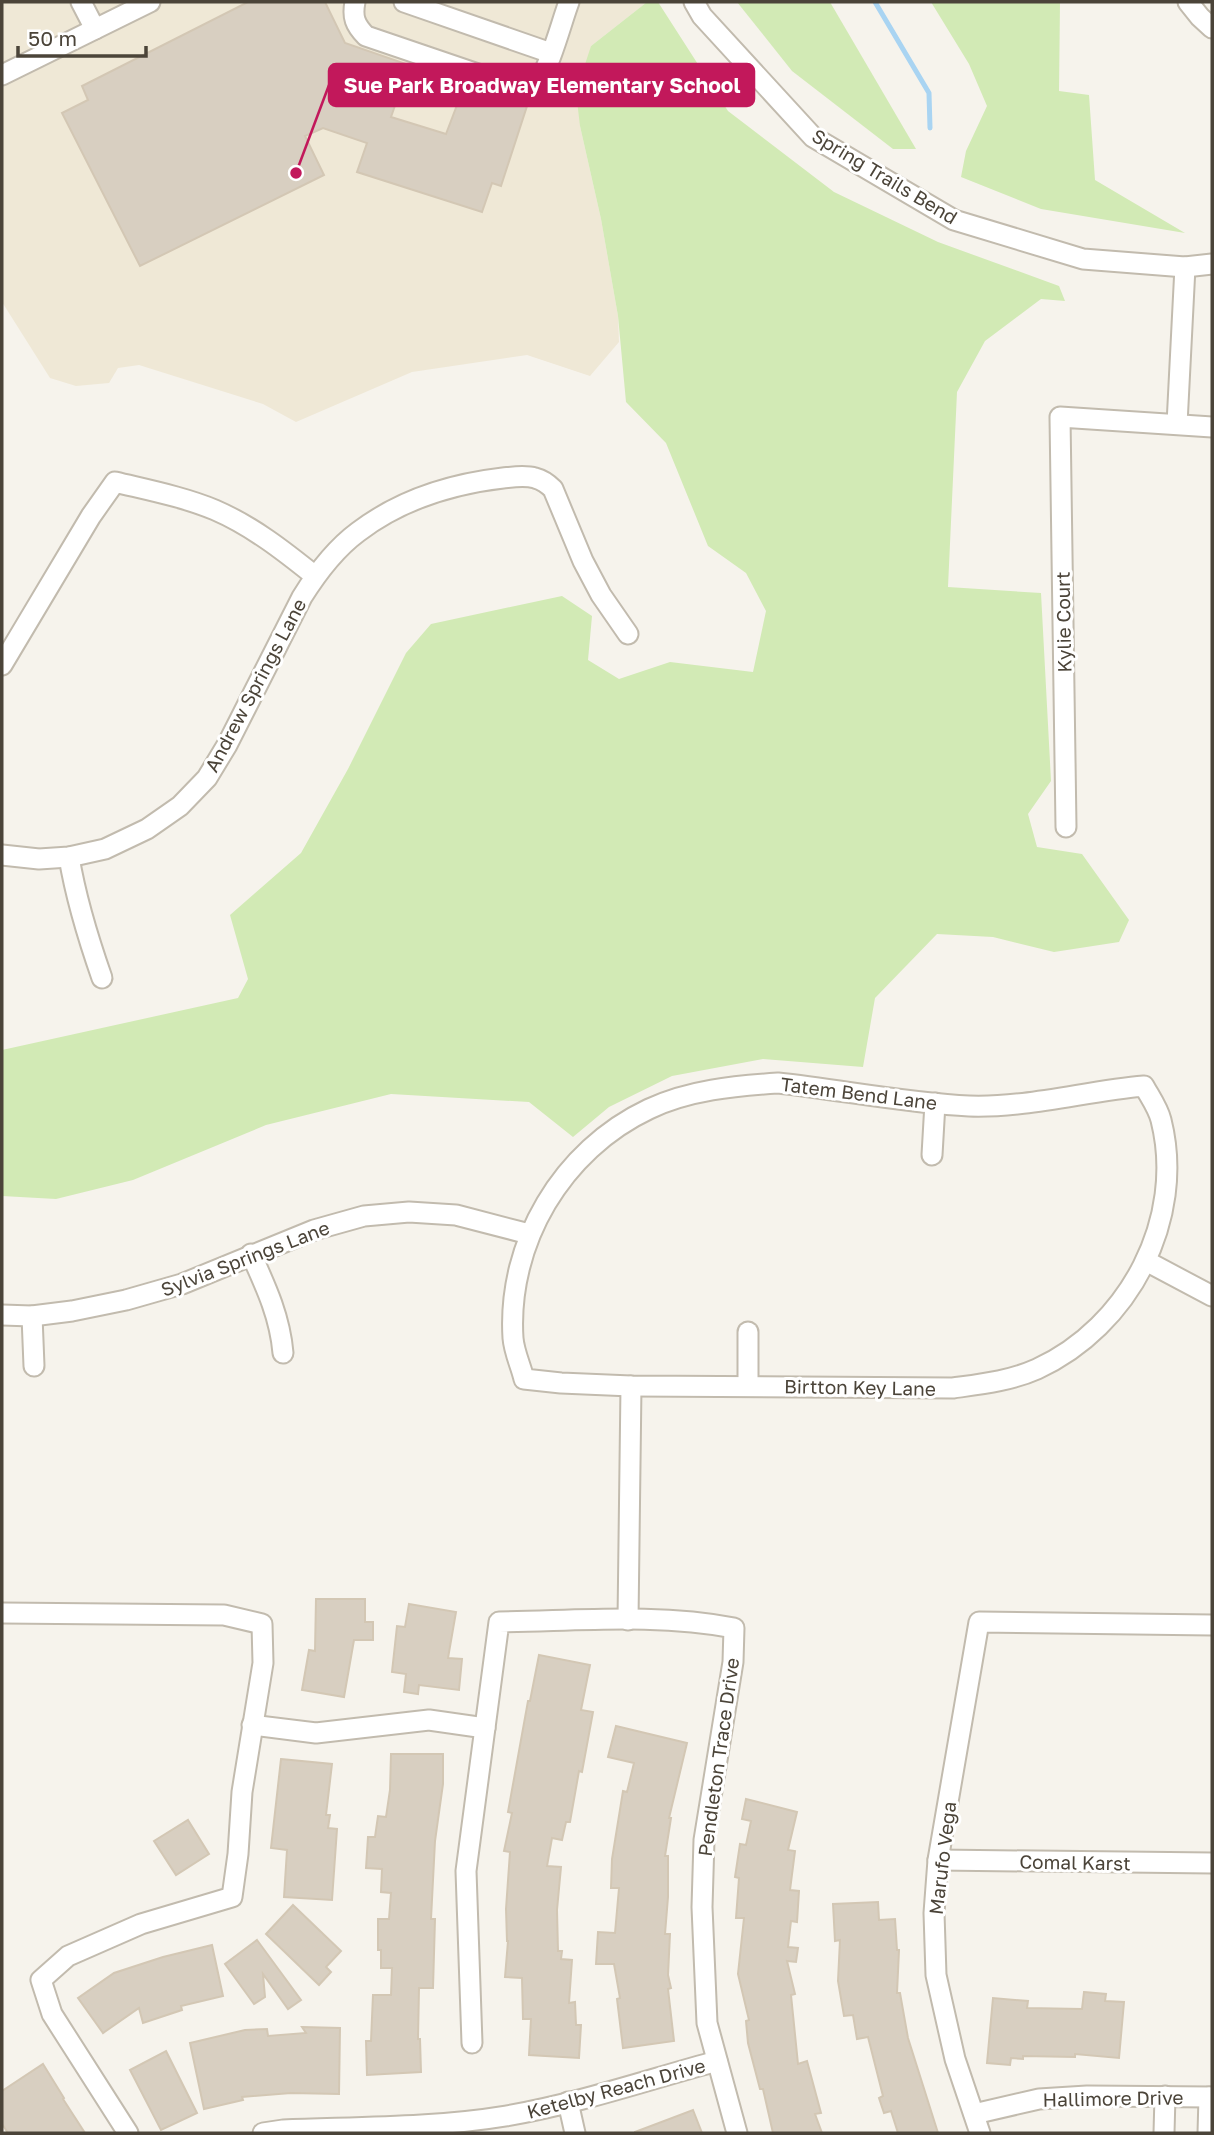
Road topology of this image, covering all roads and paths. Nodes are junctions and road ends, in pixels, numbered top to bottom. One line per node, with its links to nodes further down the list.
1 (81, 2): 9 (street)
2 (150, 2): 9 (street)
3 (355, 2): 10 (street)
4 (404, 2): 10 (street)
5 (694, 2): 13 (street, Spring Trails Bend)
6 (1188, 2): 8 (street)
7 (562, 4): 10 (street)
8 (1212, 28)
9 (95, 29): 11 (street)
10 (551, 53)
11 (2, 75)
12 (1212, 264): 13 (street, Spring Trails Bend)
13 (1185, 267): 14 (street)
14 (1177, 424): 15 (street); 19 (street, Kylie Court)
15 (1212, 427)
16 (315, 576): 17 (street, Andrew Springs Lane); 18 (street); 21 (street, Andrew Springs Lane)
17 (628, 634)
18 (2, 665)
19 (1066, 827)
20 (2, 855): 21 (street, Andrew Springs Lane)
21 (69, 857): 22 (street)
22 (102, 978)
23 (1144, 1086): 24 (street, Tatem Bend Lane); 28 (street, Birtton Key Lane)
24 (934, 1103): 25 (street); 26 (street, Tatem Bend Lane)
25 (932, 1155)
26 (529, 1234): 27 (street, Sylvia Springs Lane); 35 (street, Tatem Bend Lane)
27 (251, 1254): 31 (street, Sylvia Springs Lane); 33 (street)
28 (1146, 1261): 29 (street); 37 (street, Birtton Key Lane)
29 (1212, 1296)
30 (2, 1315): 31 (street, Sylvia Springs Lane)
31 (32, 1316): 34 (street)
32 (748, 1332): 37 (street)
33 (283, 1353)
34 (34, 1366)
35 (524, 1379): 36 (street, Birtton Key Lane)
36 (631, 1386): 37 (street, Birtton Key Lane); 39 (street)
37 (748, 1386)
38 (2, 1613): 41 (street)
39 (628, 1620): 42 (street); 46 (street, Pendleton Trace Drive)
40 (1212, 1625): 43 (street, Marufo Vega)
41 (252, 1725): 42 (street); 51 (street)
42 (485, 1728): 45 (street)
43 (938, 1860): 44 (street, Comal Karst); 50 (street, Marufo Vega)
44 (1212, 1863)
45 (472, 2043)
46 (717, 2061): 49 (street, Ketelby Reach Drive); 54 (street, Pendleton Trace Drive)
47 (1165, 2096): 48 (street, Hallimore Drive); 50 (street, Hallimore Drive); 56 (street)
48 (1210, 2097): 57 (street)
49 (568, 2102): 52 (street, Ketelby Reach Drive); 53 (street)
50 (974, 2114): 55 (street, Marufo Vega)
51 (128, 2133)
52 (264, 2133)
53 (575, 2133)
54 (737, 2133)
55 (980, 2133)
56 (1164, 2133)
57 (1208, 2133)

